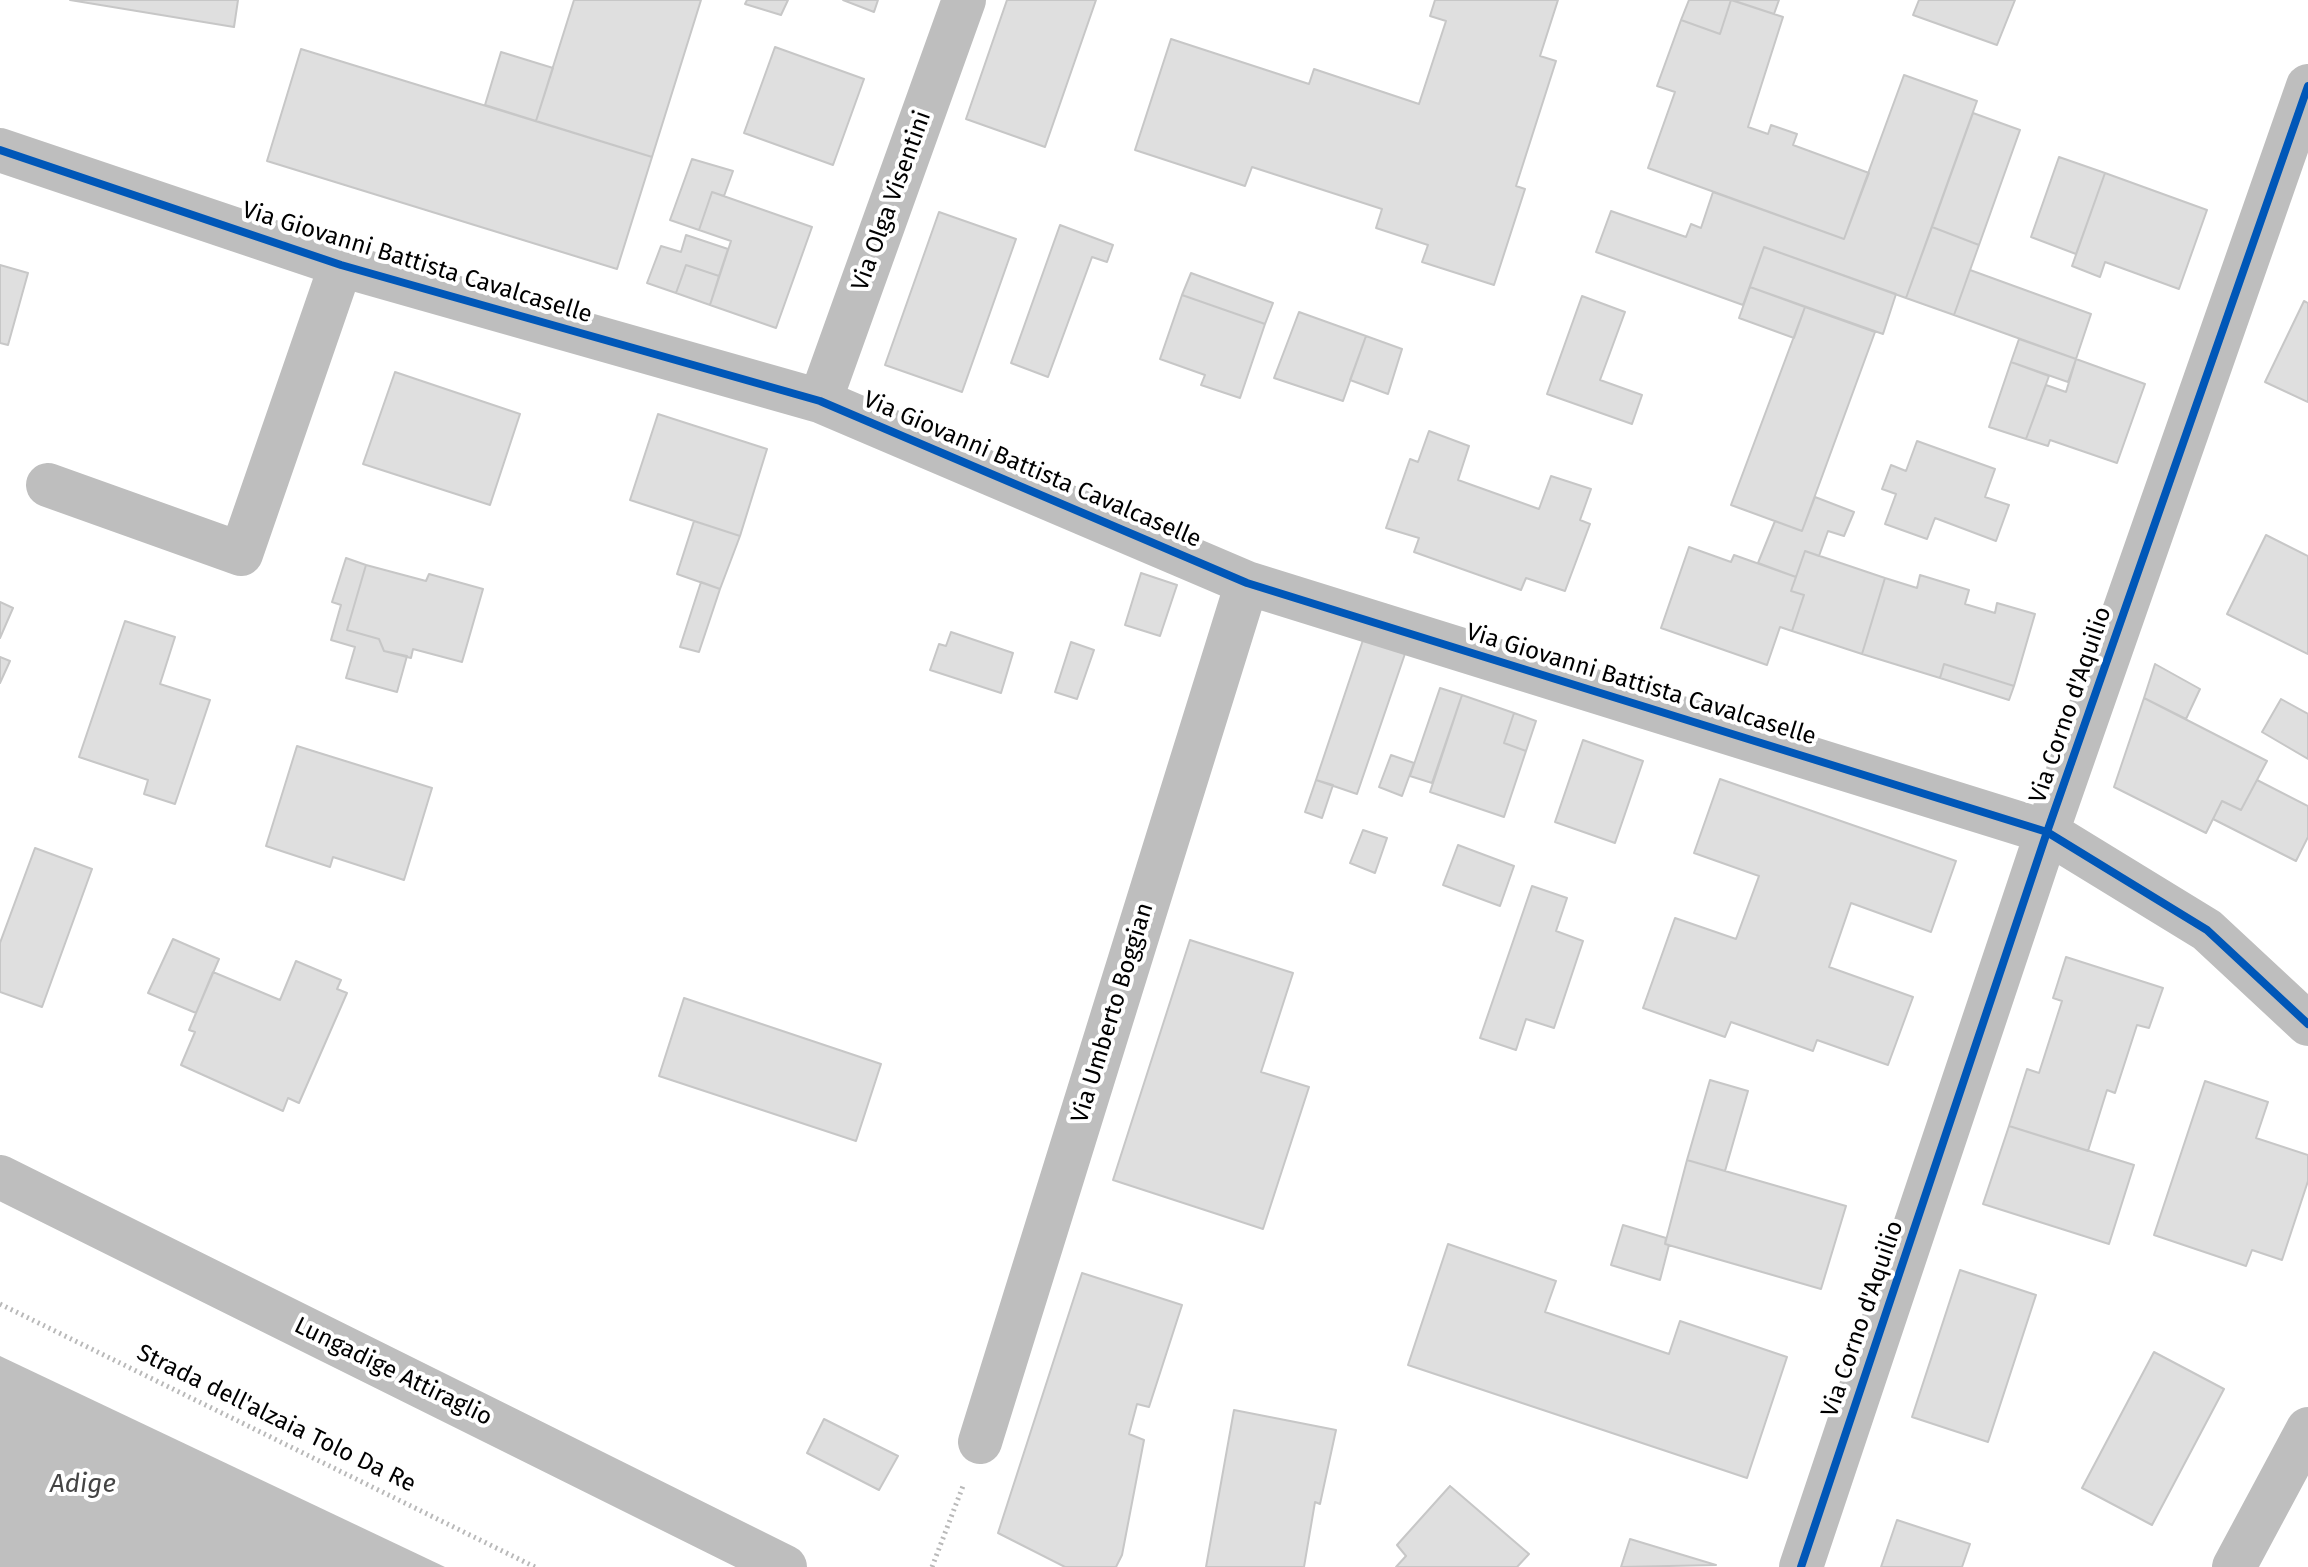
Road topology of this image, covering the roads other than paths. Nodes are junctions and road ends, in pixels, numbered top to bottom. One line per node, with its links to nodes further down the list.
1 (964, 0): 5 (street, Via Olga Visentini)
2 (2308, 86): 8 (street, Via Corno d'Aquilio)
3 (0, 150): 4 (street, Via Giovanni Battista Cavalcaselle)
4 (341, 265): 5 (street, Via Giovanni Battista Cavalcaselle); 6 (street, Via Giovanni Battista Cavalcaselle)
5 (820, 401): 7 (street, Via Giovanni Battista Cavalcaselle)
6 (48, 485)
7 (1247, 583): 8 (street, Via Giovanni Battista Cavalcaselle); 12 (street, Via Umberto Boggian)
8 (2047, 832): 9 (street, Via Giovanni Battista Cavalcaselle); 14 (street, Via Corno d'Aquilio)
9 (2308, 1024)
10 (0, 1177): 13 (street, Lungadige Attiraglio)
11 (2308, 1429): 15 (street)
12 (980, 1442)
13 (785, 1567)
14 (1801, 1567)
15 (2234, 1567)

